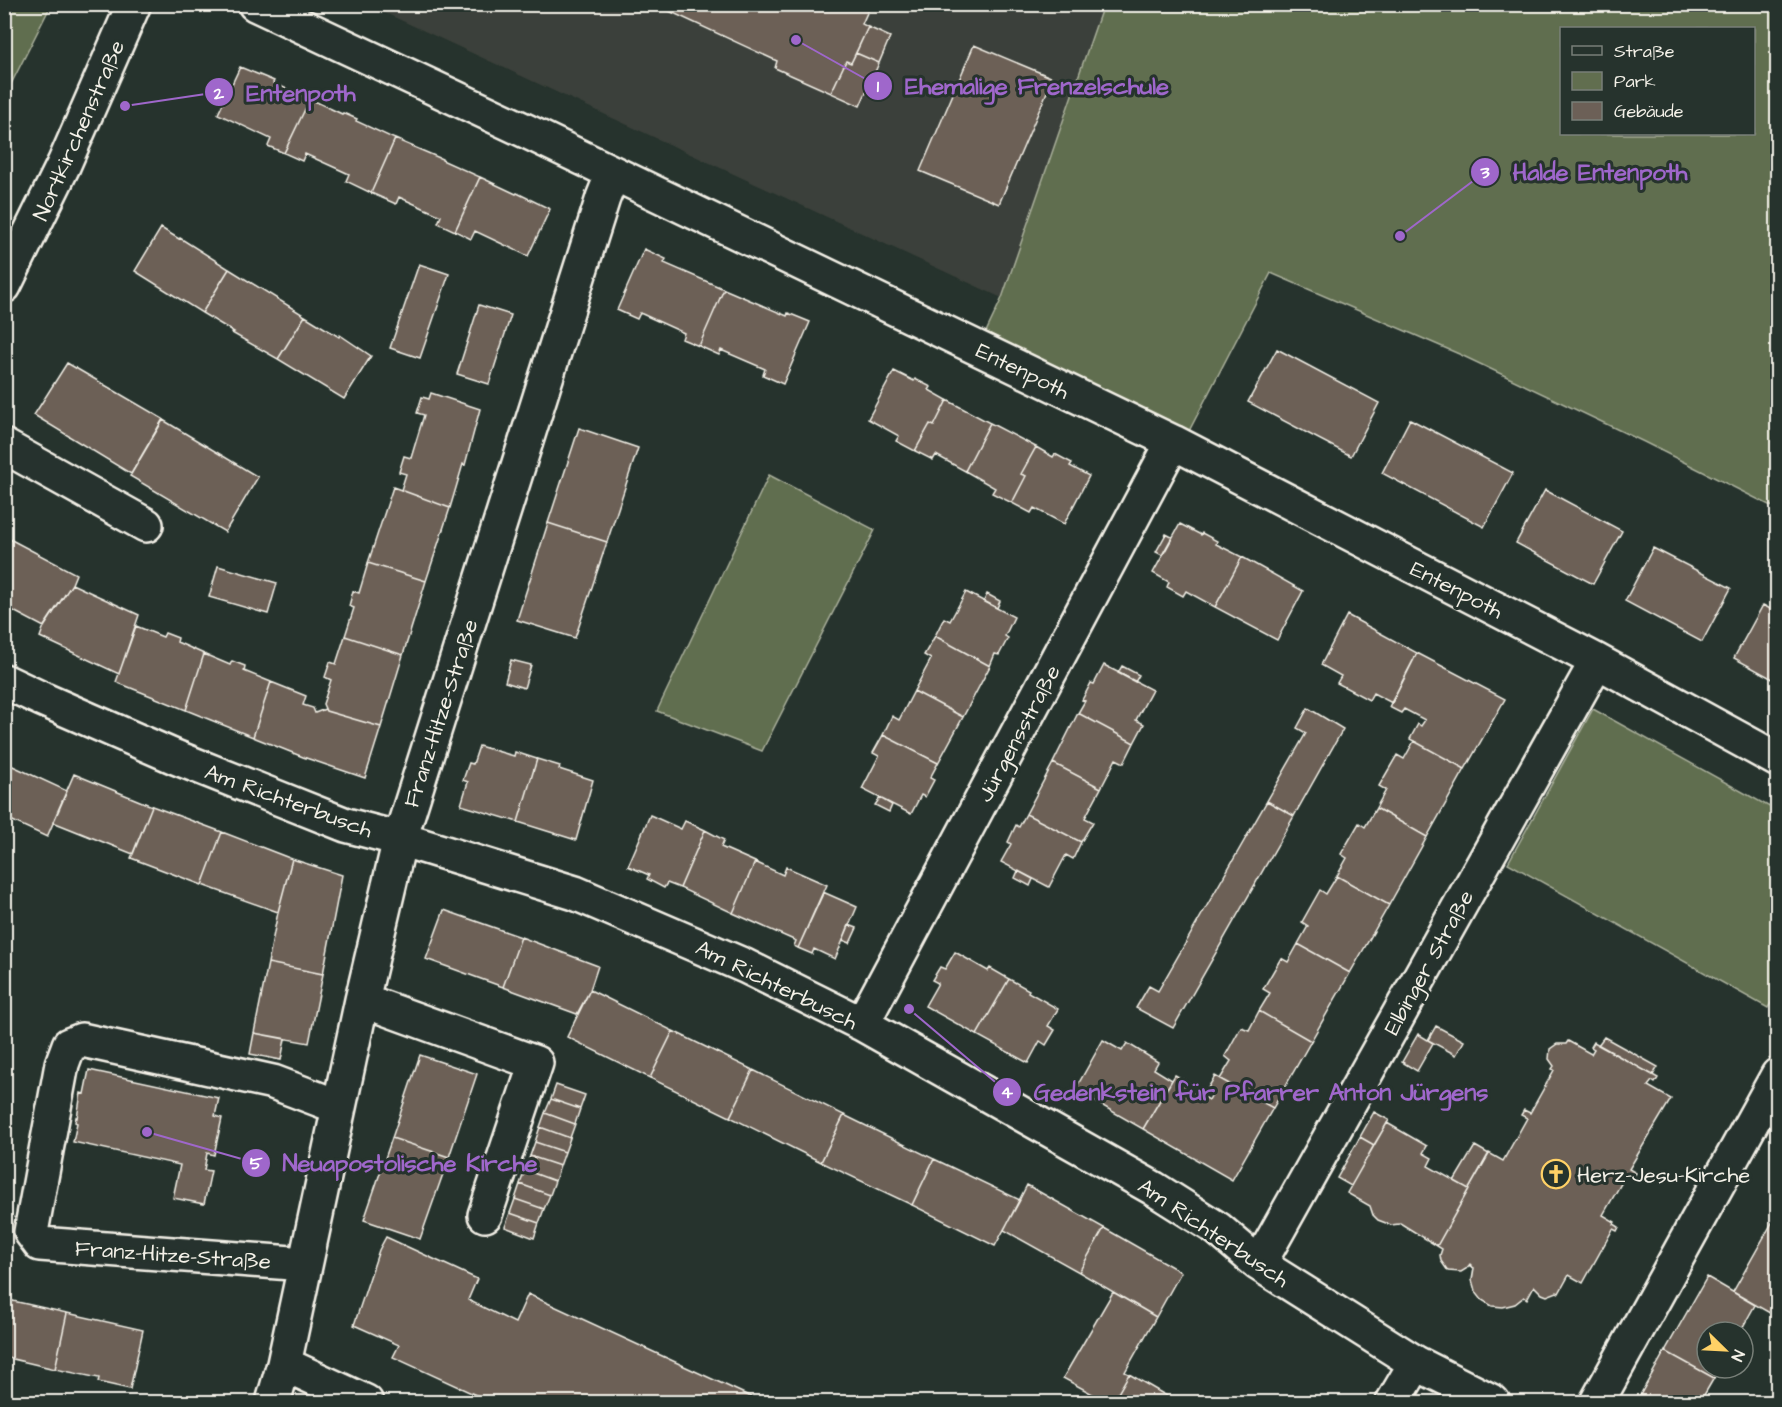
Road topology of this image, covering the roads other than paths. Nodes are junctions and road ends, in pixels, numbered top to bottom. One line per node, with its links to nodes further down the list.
1 (134, 4): 4 (street, Nortkirchenstraße)
2 (255, 4): 3 (street, Entenpoth)
3 (613, 172): 5 (street, Entenpoth); 11 (street, Franz-Hitze-Straße)
4 (4, 286)
5 (1173, 442): 8 (street, Entenpoth); 13 (street, Jürgensstraße)
6 (4, 446): 7 (street)
7 (146, 525)
8 (1597, 661): 10 (street, Entenpoth); 18 (street, Elbinger Straße)
9 (4, 681): 11 (street, Am Richterbusch)
10 (1778, 760)
11 (400, 839): 12 (street, Franz-Hitze-Straße); 13 (street, Am Richterbusch)
12 (362, 1000): 15 (street, Franz-Hitze-Straße); 16 (street)
13 (862, 1024): 18 (street, Am Richterbusch)
14 (1778, 1075): 25 (street)
15 (339, 1107): 17 (street, Franz-Hitze-Straße); 17 (street, Franz-Hitze-Straße)
16 (485, 1215)
17 (305, 1264): 20 (street, Franz-Hitze-Straße)
18 (1259, 1264): 19 (street, Am Richterbusch)
19 (1416, 1363): 23 (street); 24 (street, Am Richterbusch)
20 (284, 1364): 21 (street, Franz-Hitze-Straße); 22 (street)
21 (273, 1402)
22 (366, 1402)
23 (1394, 1402)
24 (1493, 1402)
25 (1597, 1402)

